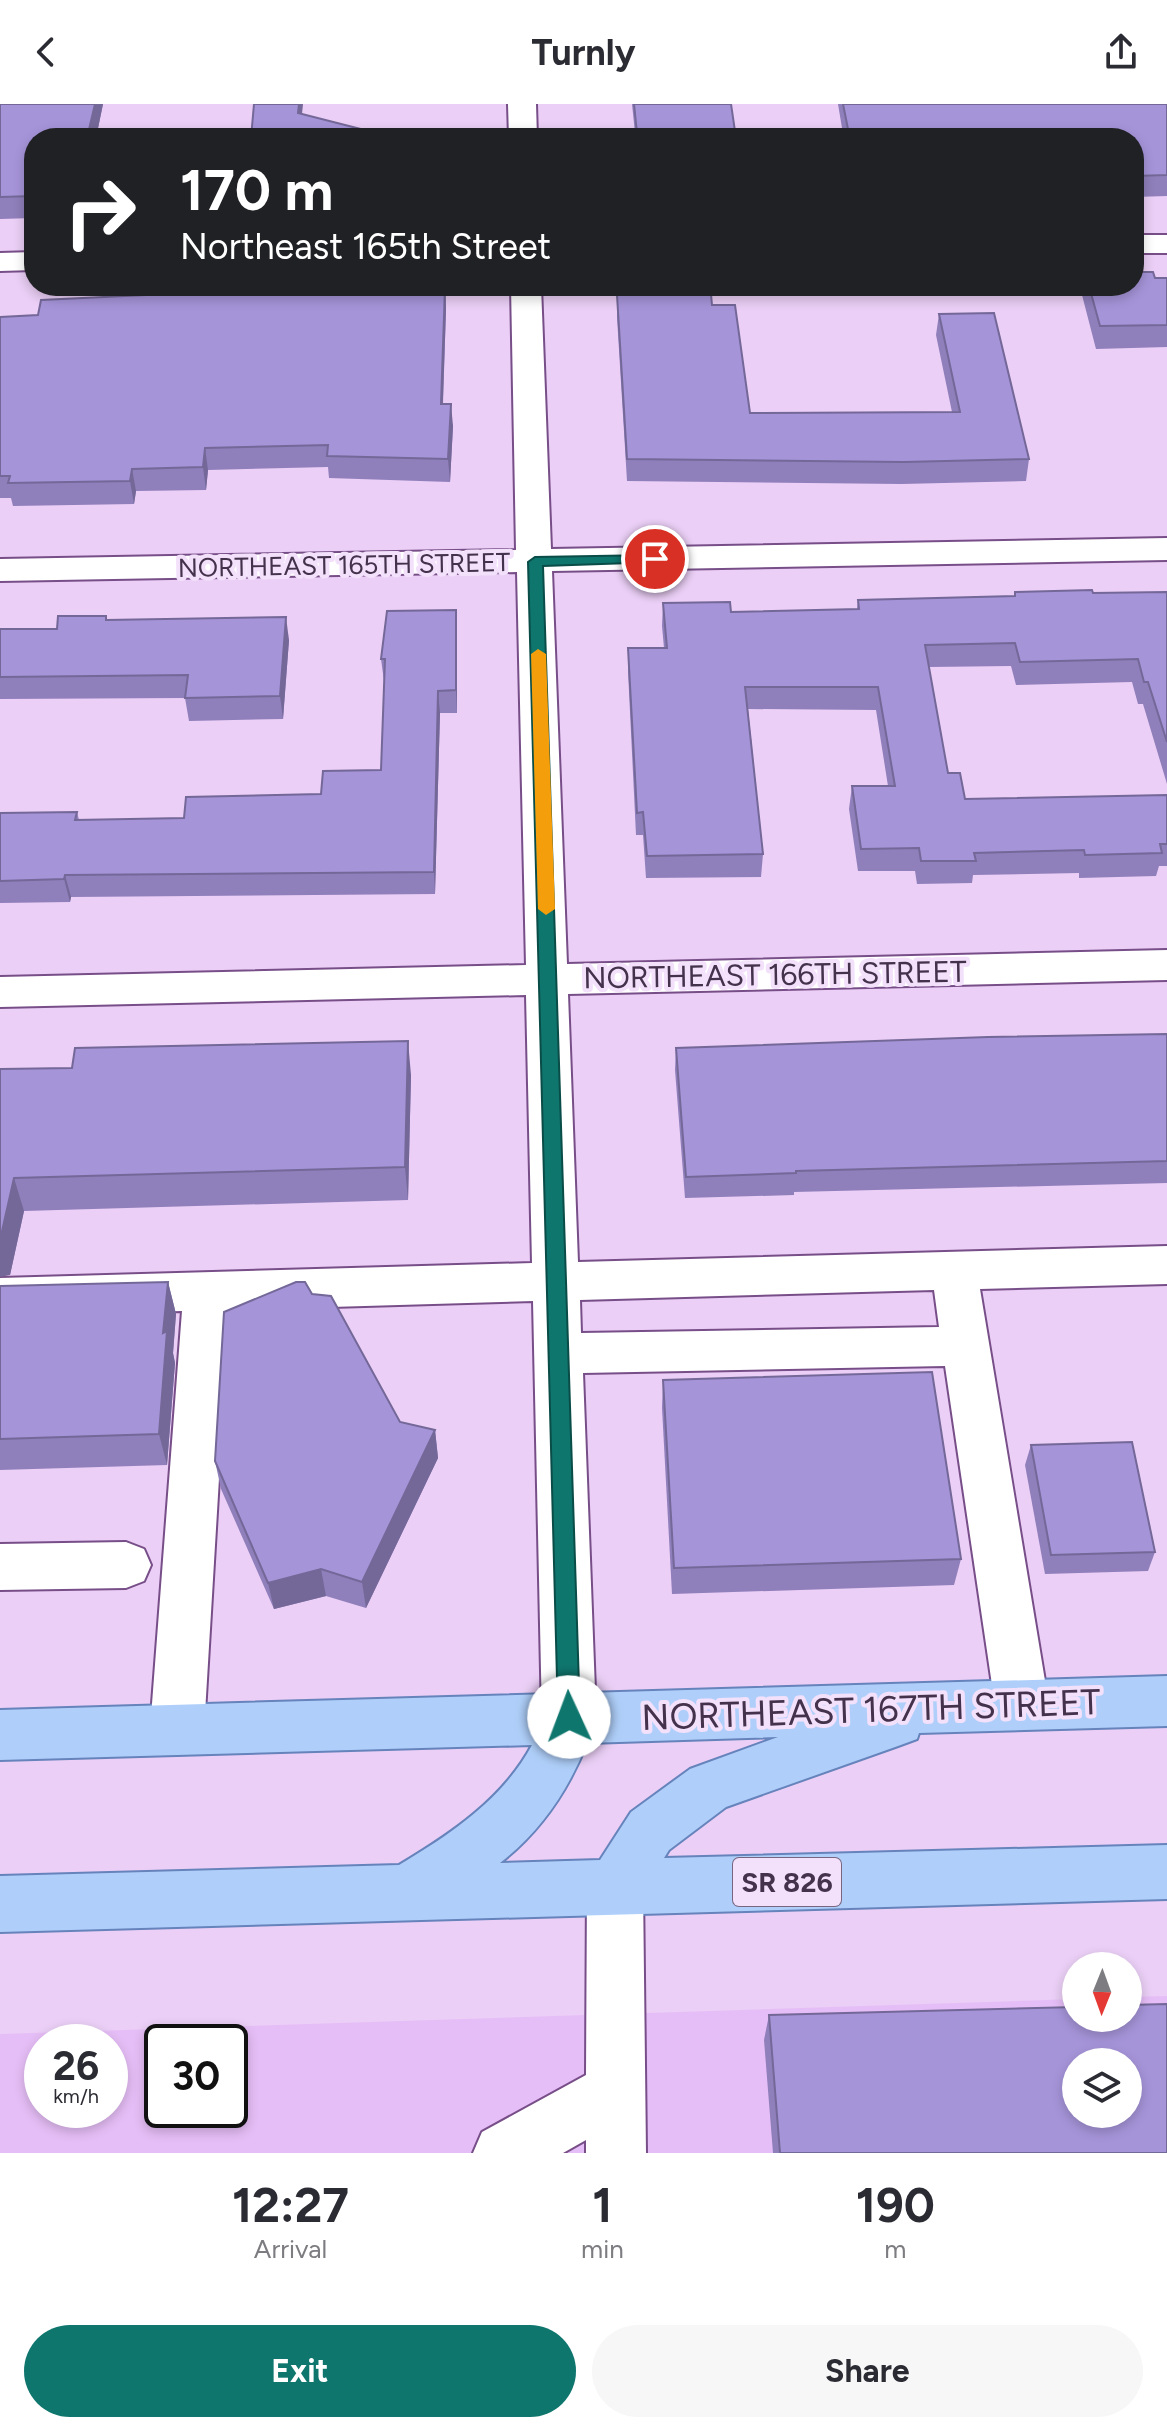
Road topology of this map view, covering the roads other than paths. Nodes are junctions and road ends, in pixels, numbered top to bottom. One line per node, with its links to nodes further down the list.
1 (522, 104): 2 (street)
2 (523, 128)
3 (1144, 244): 4 (street)
4 (1167, 244)
5 (24, 261): 6 (street)
6 (0, 262)
7 (526, 296): 9 (street)
8 (1167, 549): 9 (street, NORTHEAST 165TH STREET)
9 (535, 562): 10 (street, NORTHEAST 165TH STREET); 12 (street)
10 (0, 570)
11 (1167, 965): 12 (street, NORTHEAST 166TH STREET)
12 (549, 981): 13 (street, NORTHEAST 166TH STREET); 16 (street)
13 (0, 992)
14 (1167, 1265): 15 (street)
15 (954, 1271): 16 (street); 19 (street)
16 (557, 1282): 17 (street); 20 (street)
17 (207, 1292): 18 (street); 27 (street)
18 (0, 1297)
19 (966, 1346): 20 (street); 24 (street)
20 (559, 1353): 26 (street)
21 (126, 1565): 22 (street)
22 (0, 1567)
23 (1167, 1701): 24 (main road, NORTHEAST 167TH STREET)
24 (1022, 1705): 25 (main road, NORTHEAST 167TH STREET)
25 (938, 1707): 26 (main road, NORTHEAST 167TH STREET); 30 (main road)
26 (569, 1717): 27 (main road, NORTHEAST 167TH STREET); 31 (main road)
27 (177, 1730): 28 (main road, NORTHEAST 167TH STREET)
28 (0, 1735)
29 (1167, 1872): 30 (main road, SR 826)
30 (615, 1887): 31 (main road, SR 826); 33 (street)
31 (407, 1892): 32 (main road, SR 826)
32 (0, 1904)
33 (616, 2091): 34 (street); 35 (street)
34 (503, 2153)
35 (616, 2153)

